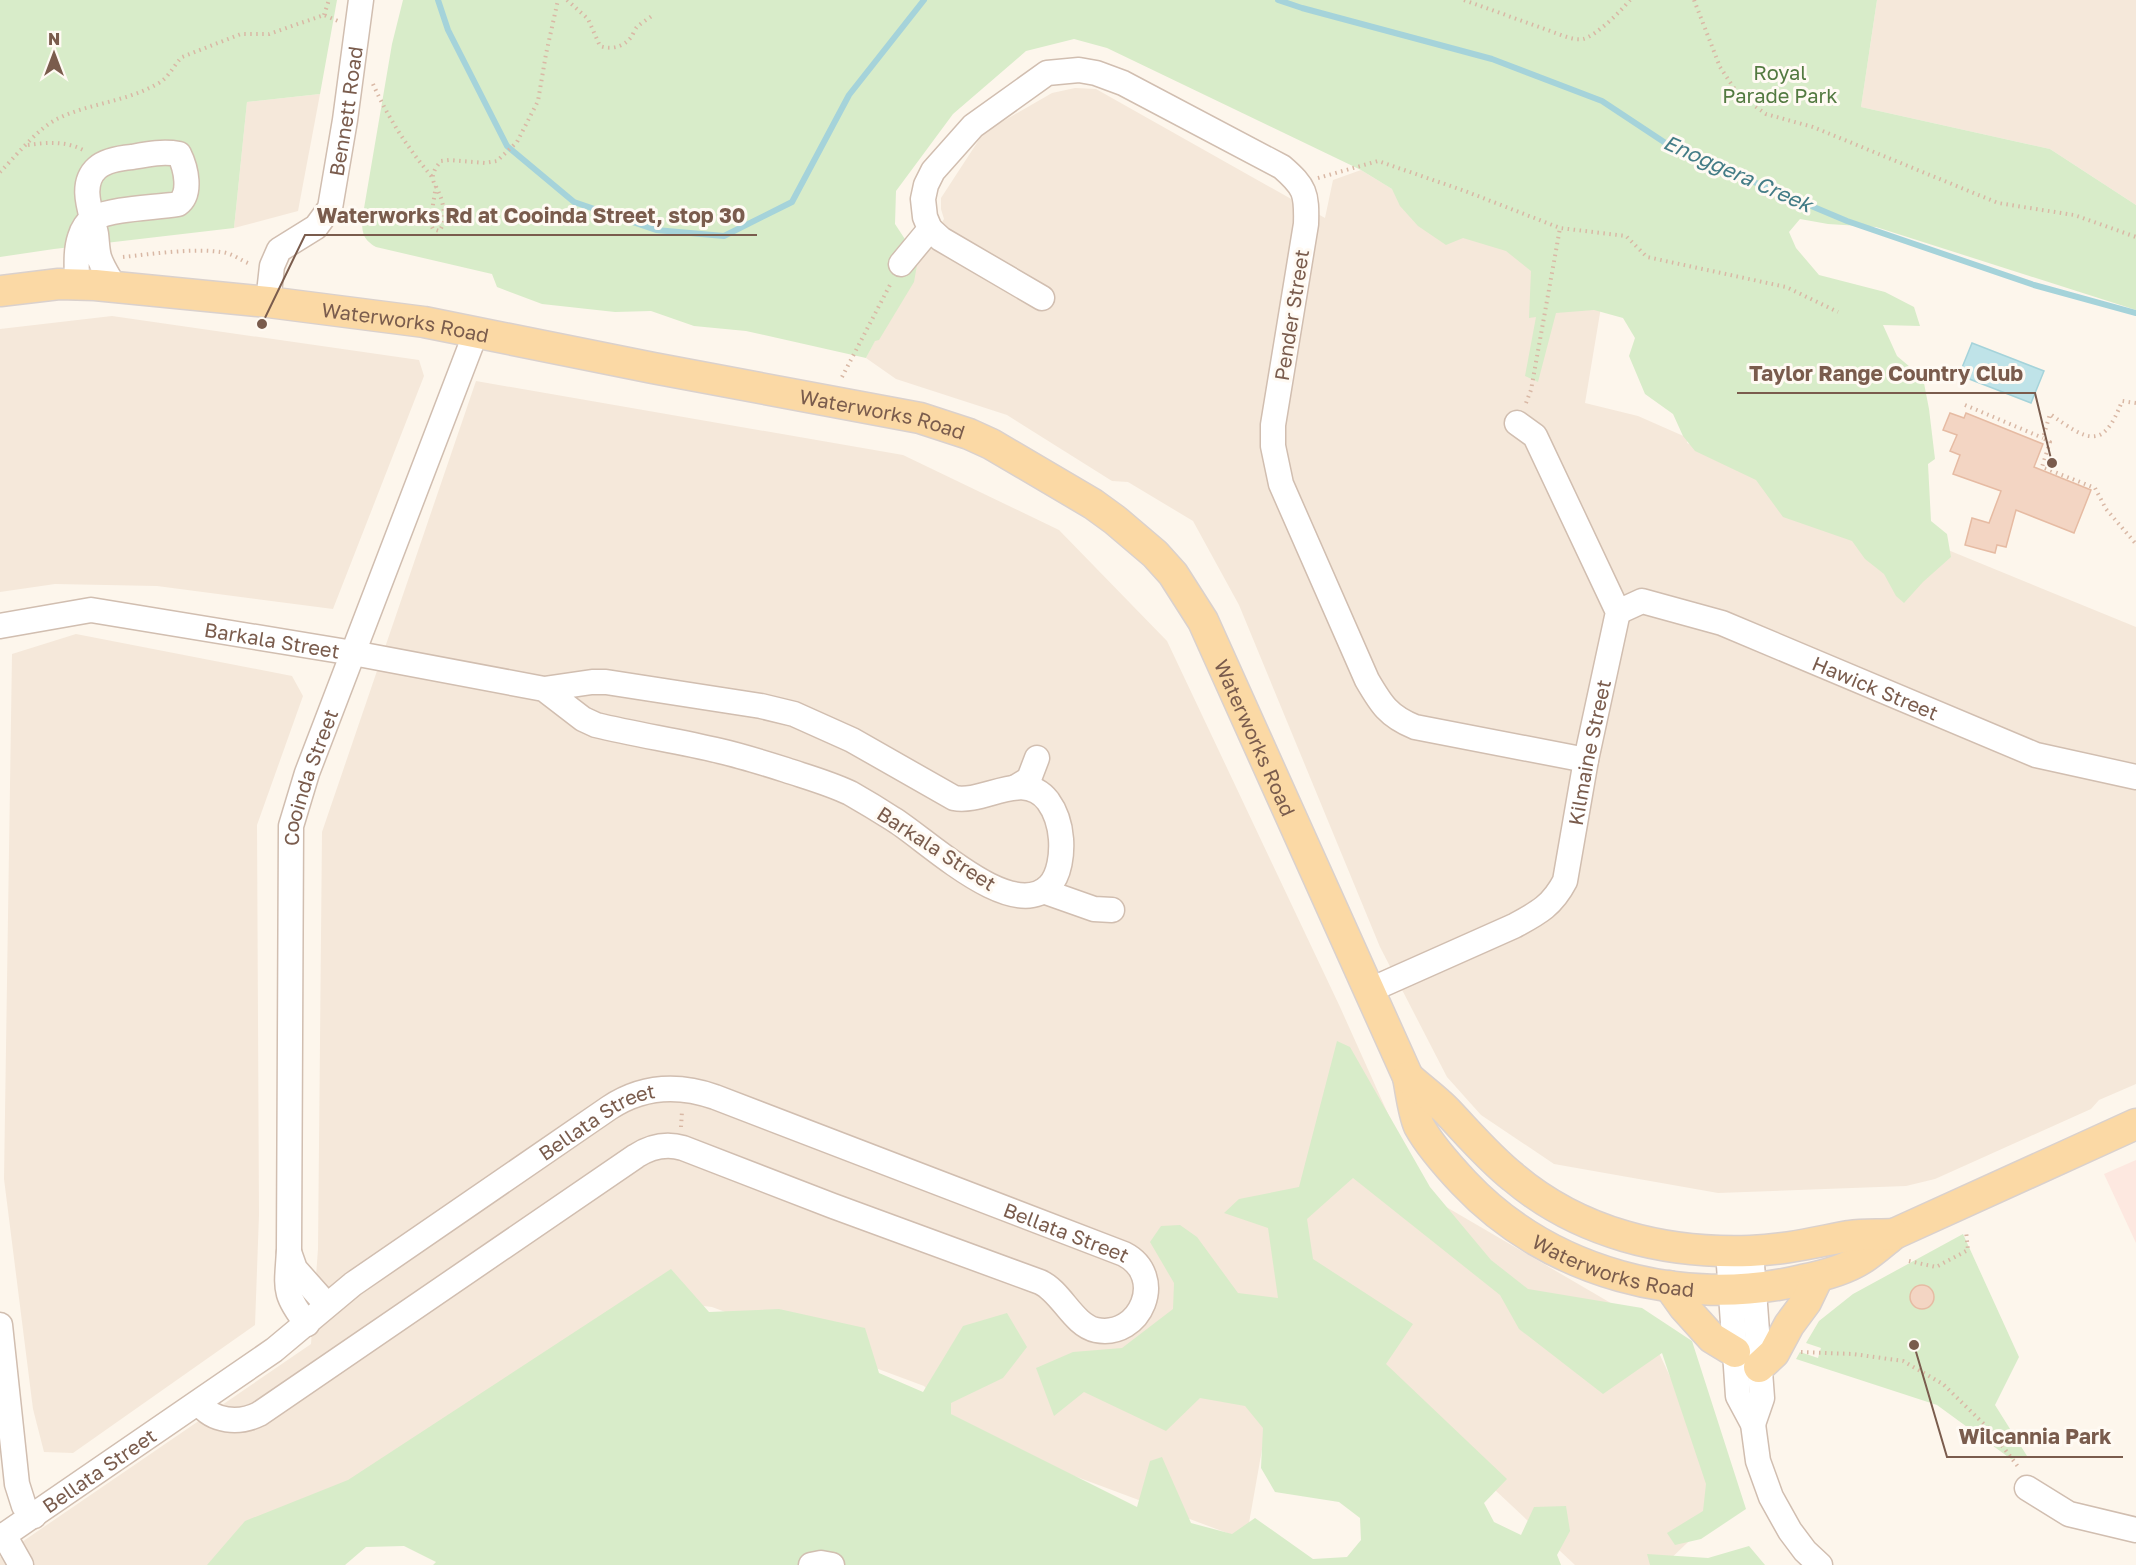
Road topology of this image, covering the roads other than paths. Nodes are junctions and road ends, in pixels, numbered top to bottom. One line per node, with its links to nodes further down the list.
1 (361, 0): 8 (street, Bennett Road)
2 (930, 229): 3 (street); 7 (street); 16 (street, Pender Street)
3 (901, 264)
4 (77, 284): 5 (main road, Waterworks Road); 5 (street); 6 (main road, Waterworks Road)
5 (114, 286): 8 (main road, Waterworks Road)
6 (0, 291)
7 (1042, 298)
8 (268, 302): 9 (main road, Waterworks Road)
9 (476, 332): 13 (street, Cooinda Street); 21 (main road, Waterworks Road)
10 (1517, 423): 11 (street)
11 (1618, 612): 16 (street, Kilmaine Street); 17 (street, Hawick Street)
12 (0, 626): 13 (street, Barkala Street)
13 (353, 653): 14 (street, Barkala Street); 25 (street, Cooinda Street)
14 (544, 689): 18 (street, Barkala Street); 19 (street, Barkala Street)
15 (1037, 758): 18 (street)
16 (1586, 760): 21 (street, Kilmaine Street)
17 (2136, 777)
18 (1016, 788): 19 (street)
19 (1043, 891): 20 (street)
20 (1112, 910)
21 (1368, 991): 22 (main road, Waterworks Road)
22 (1408, 1077): 26 (main road, Waterworks Road); 28 (main road, Waterworks Road)
23 (2136, 1124): 24 (main road, Waterworks Road)
24 (1894, 1234): 26 (main road, Waterworks Road); 27 (main road, Waterworks Road)
25 (289, 1250): 30 (street, Cooinda Street); 32 (street, Cooinda Street)
26 (1739, 1251): 29 (street)
27 (1818, 1277): 29 (main road, Waterworks Road); 33 (main road)
28 (1669, 1287): 29 (main road, Waterworks Road); 33 (main road)
29 (1742, 1290): 33 (street)
30 (327, 1305): 32 (street, Bellata Street); 34 (street, Bellata Street)
31 (0, 1324): 36 (street)
32 (307, 1324): 34 (street, Bellata Street)
33 (1747, 1359): 42 (street)
34 (198, 1403): 36 (street, Bellata Street)
35 (2027, 1488): 37 (street)
36 (34, 1516): 38 (street, Bellata Street)
37 (2136, 1530)
38 (2, 1537): 39 (street)
39 (21, 1565)
40 (811, 1565): 41 (street)
41 (832, 1565)
42 (1820, 1565)

